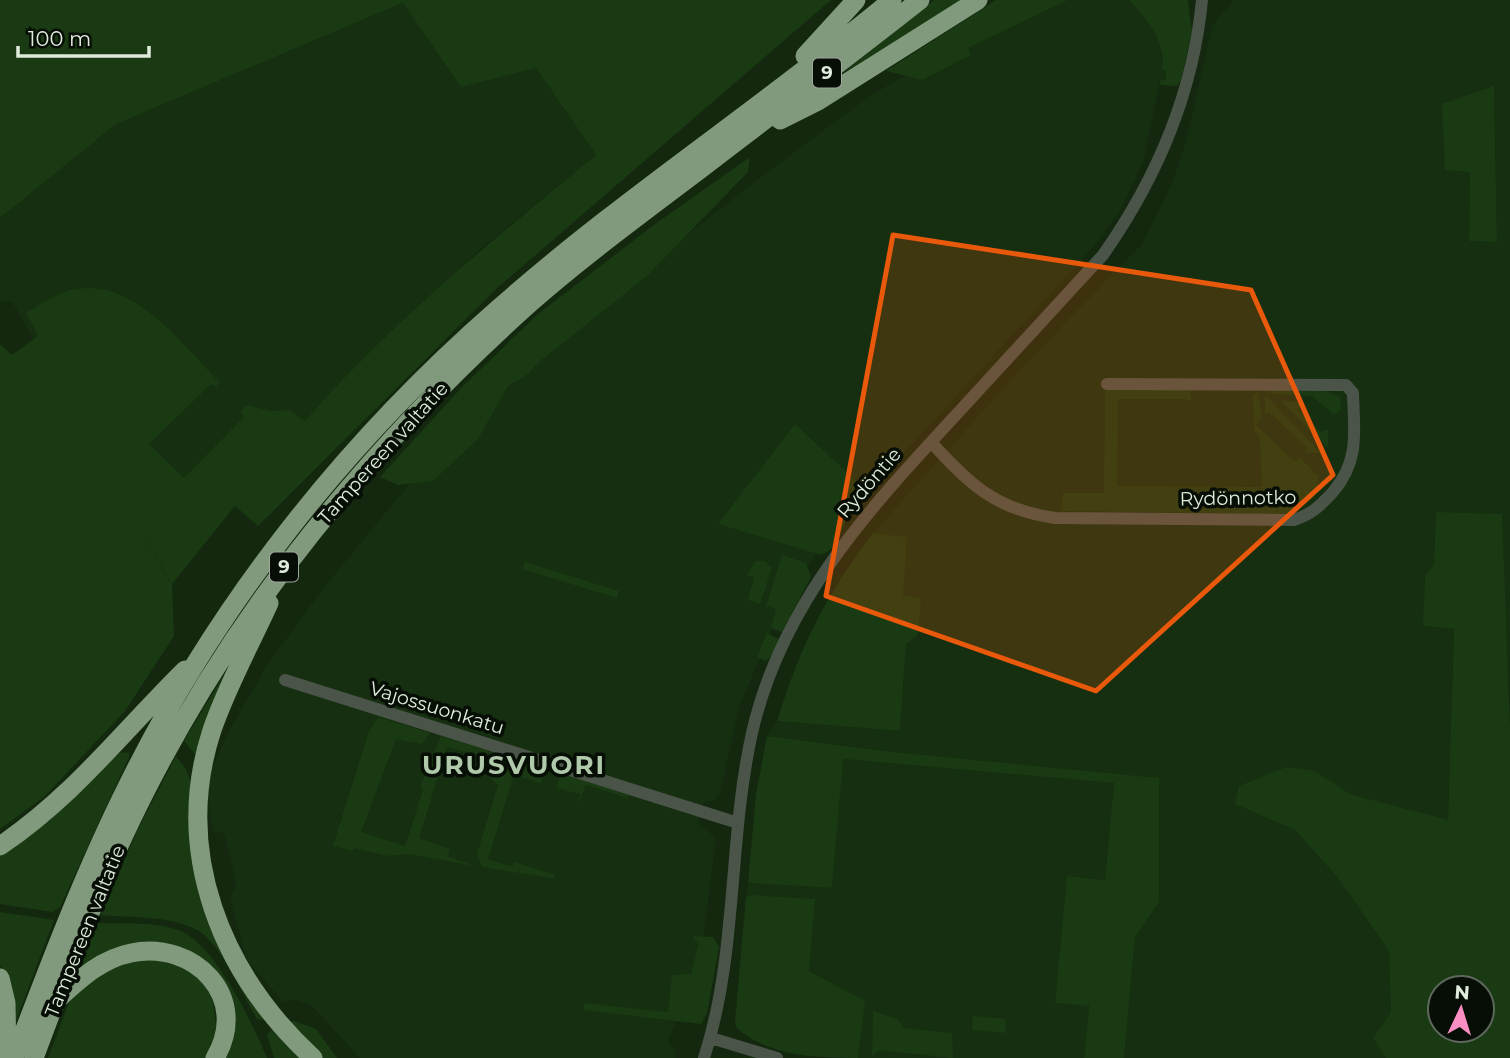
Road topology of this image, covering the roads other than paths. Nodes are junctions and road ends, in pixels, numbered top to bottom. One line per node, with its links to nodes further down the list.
1 (856, 0): 6 (highway)
2 (892, 0): 6 (highway, Tampereen valtatie / 9)
3 (920, 0): 7 (highway, Tampereen valtatie / 9)
4 (978, 0): 7 (highway)
5 (1202, 0): 9 (street, Rydöntie)
6 (758, 105): 11 (highway, Tampereen valtatie / 9)
7 (732, 145): 10 (highway, Tampereen valtatie / 9)
8 (1107, 384): 9 (street, Rydönnotko)
9 (931, 442): 13 (street, Rydöntie)
10 (286, 563): 16 (highway, Tampereen valtatie / 9); 22 (highway)
11 (203, 652): 14 (highway); 19 (highway, Tampereen valtatie / 9)
12 (285, 680): 13 (street, Vajossuonkatu)
13 (738, 823): 17 (street, Rydöntie)
14 (0, 846)
15 (0, 978): 18 (highway)
16 (55, 1002): 20 (highway, Tampereen valtatie / 9); 21 (highway)
17 (711, 1038): 23 (street, Rydöntie); 24 (street)
18 (7, 1058)
19 (14, 1058)
20 (34, 1058)
21 (215, 1058)
22 (313, 1058)
23 (704, 1058)
24 (777, 1058)

